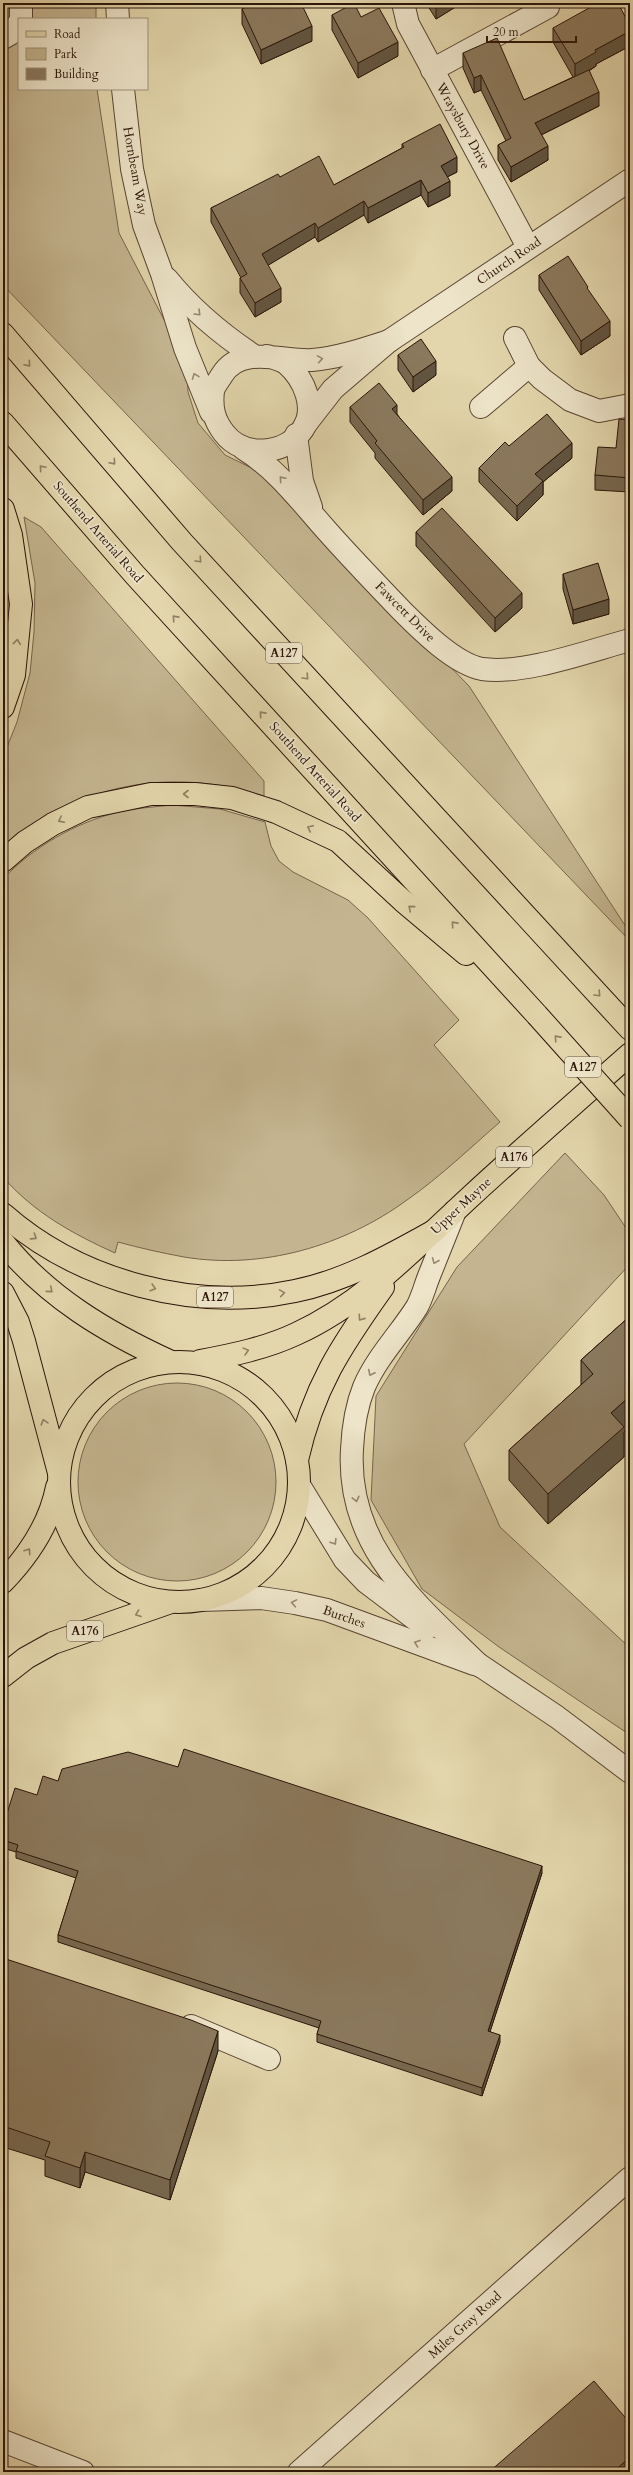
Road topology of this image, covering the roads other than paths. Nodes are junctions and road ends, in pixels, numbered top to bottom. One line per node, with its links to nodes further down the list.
1 (22, 3): 5 (street)
2 (117, 3): 6 (street)
3 (403, 3): 9 (street, Wraysbury Drive)
4 (548, 7): 9 (street)
5 (21, 18)
6 (118, 18)
7 (18, 25): 8 (street)
8 (3, 38)
9 (432, 70): 12 (street, Wraysbury Drive)
10 (123, 90): 13 (street, Hornbeam Way)
11 (630, 180): 12 (street, Church Road)
12 (528, 247): 16 (street, Church Road)
13 (162, 274): 17 (street, Hornbeam Way, one-way to 17); 22 (street, Hornbeam Way, one-way to 13)
14 (3, 334): 31 (main road, A127, one-way to 31)
15 (515, 338): 18 (street)
16 (389, 341): 17 (street, Church Road, one-way to 16); 23 (street, Church Road)
17 (260, 356): 22 (street); 23 (street)
18 (529, 366): 19 (street); 20 (street)
19 (630, 405)
20 (481, 408)
21 (3, 423): 30 (main road, Southend Arterial Road / A127, one-way to 21)
22 (217, 424): 24 (street)
23 (300, 432): 24 (street); 26 (street)
24 (244, 449): 26 (street, Fawcett Drive, one-way to 24)
25 (3, 509): 28 (main road, one-way to 25)
26 (316, 519): 27 (street, Fawcett Drive)
27 (630, 640)
28 (3, 707)
29 (3, 861): 30 (main road, A127, one-way to 29)
30 (537, 1015): 33 (main road, Southend Arterial Road / A127, one-way to 30, bridge)
31 (630, 1029)
32 (630, 1054): 34 (main road, Upper Mayne / A176)
33 (630, 1119)
34 (455, 1211): 36 (main road, Upper Mayne / A176); 48 (street, one-way to 48)
35 (3, 1214): 36 (main road, A127, one-way to 36)
36 (434, 1231): 38 (main road, Upper Mayne / A176)
37 (3, 1242): 40 (main road, one-way to 40)
38 (400, 1263): 41 (main road, Upper Mayne / A176, one-way to 38); 42 (main road, Upper Mayne / A176, one-way to 42)
39 (3, 1293): 43 (main road, one-way to 39)
40 (169, 1362): 41 (main road); 43 (main road)
41 (194, 1362): 42 (main road)
42 (296, 1460): 44 (main road)
43 (59, 1476): 45 (main road, one-way to 43); 47 (main road)
44 (298, 1485): 46 (main road); 48 (street, Burches, one-way to 48)
45 (3, 1582)
46 (201, 1600): 47 (main road); 48 (street, Burches, one-way to 46)
47 (174, 1601): 49 (main road, A176, one-way to 49)
48 (480, 1666): 50 (street, Burches)
49 (3, 1676)
50 (630, 1772)
51 (173, 2020): 52 (street)
52 (269, 2059)
53 (630, 2178): 56 (street, Miles Gray Road)
54 (3, 2441): 55 (street)
55 (82, 2472)
56 (299, 2472)

